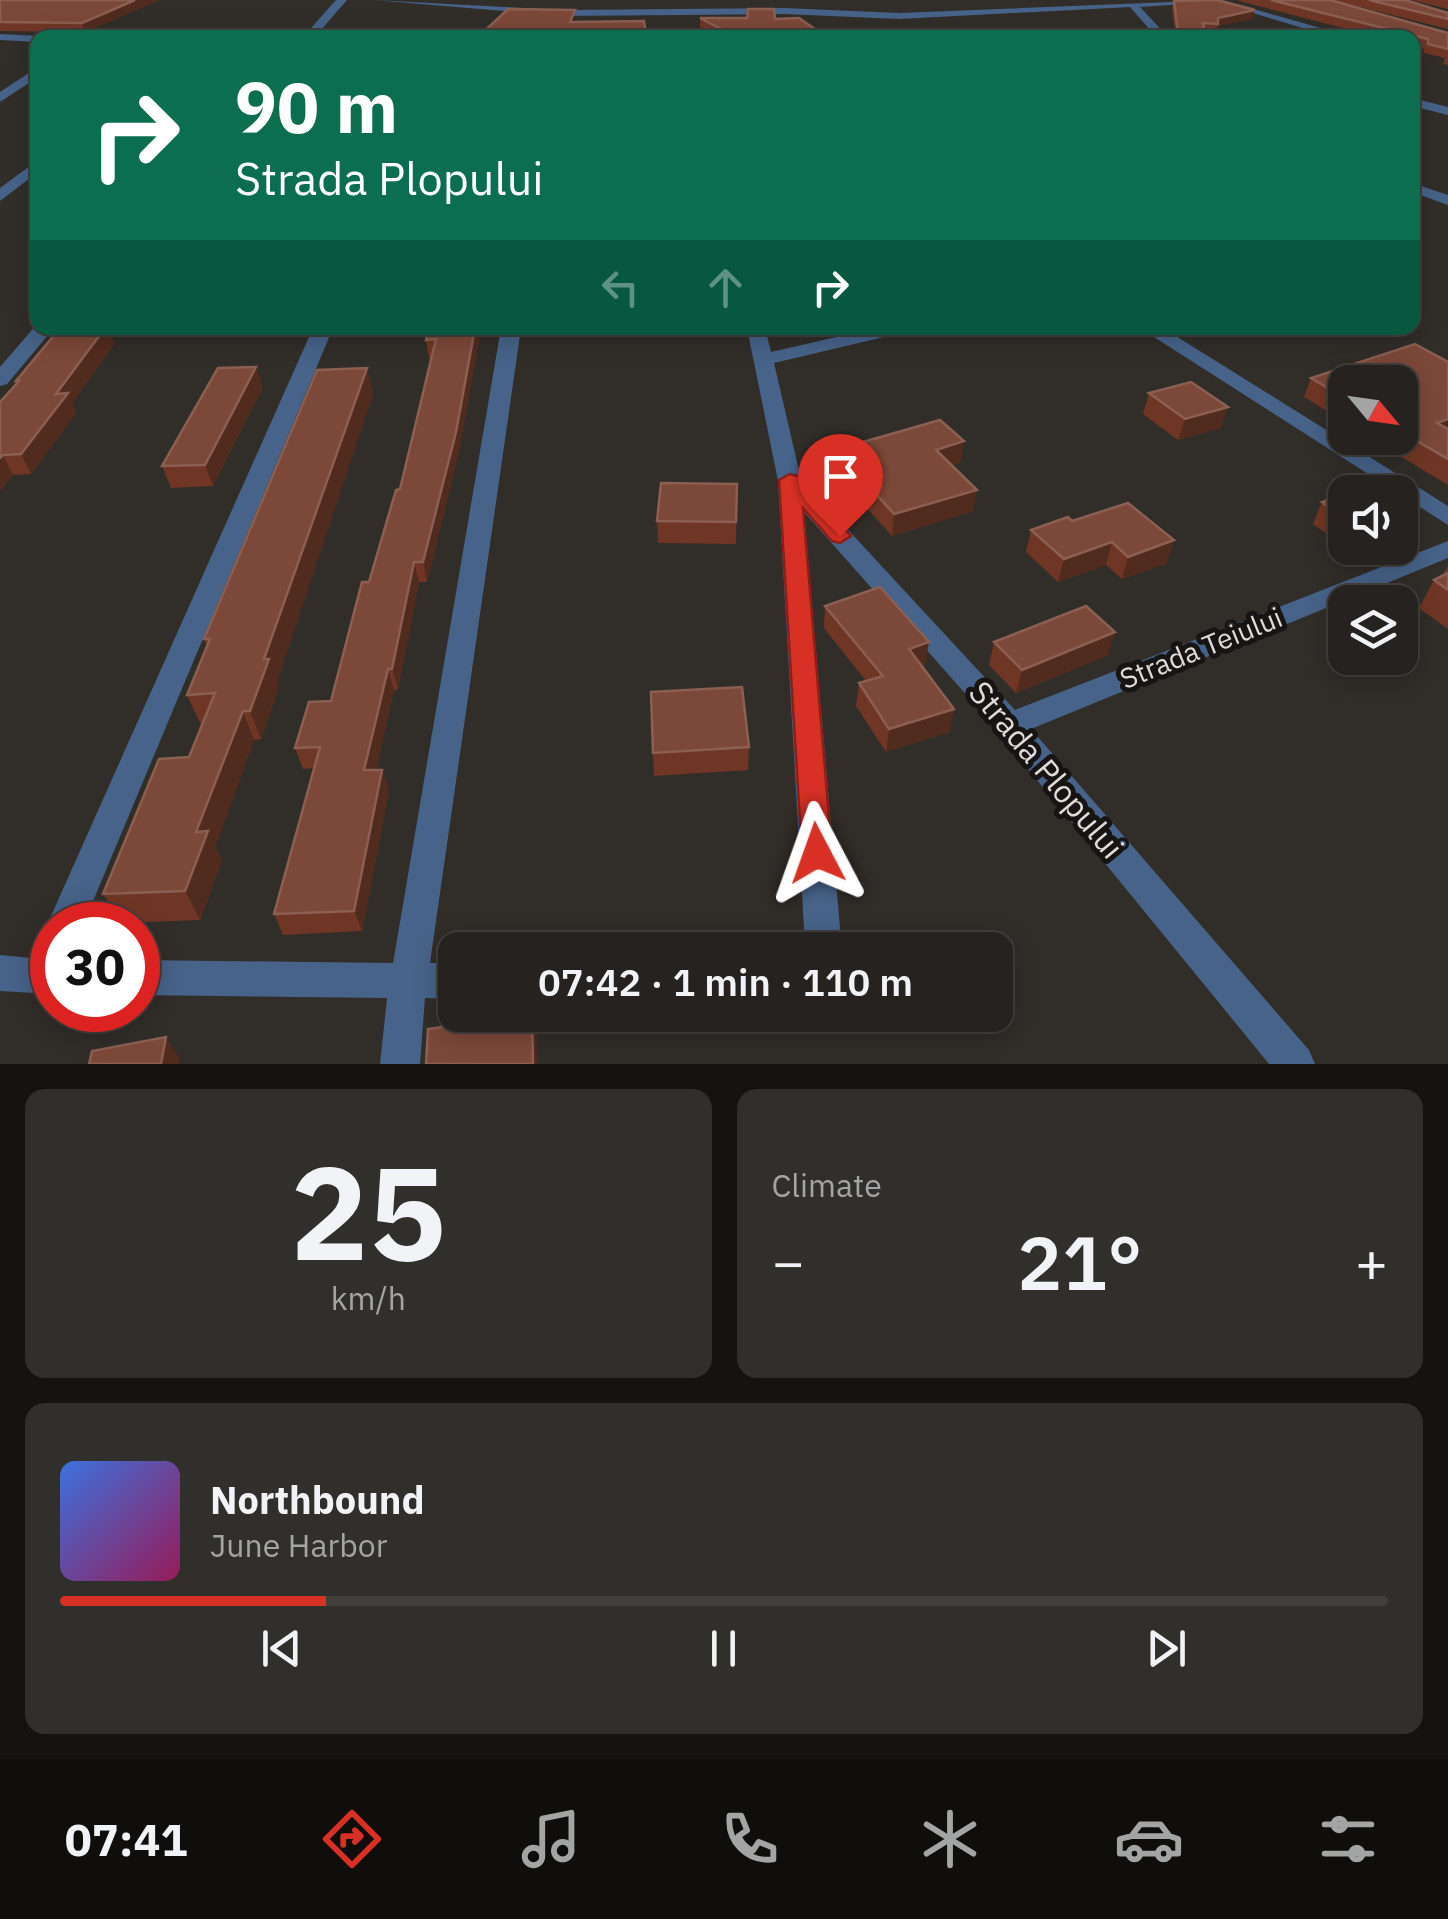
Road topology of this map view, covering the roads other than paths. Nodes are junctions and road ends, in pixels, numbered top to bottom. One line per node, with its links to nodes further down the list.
1 (342, 0): 12 (street)
2 (378, 0): 8 (street)
3 (590, 0): 8 (street)
4 (718, 0): 10 (street)
5 (878, 0): 9 (street)
6 (1212, 0): 7 (street); 14 (street)
7 (1139, 3): 9 (street); 13 (street)
8 (580, 14): 10 (street)
9 (899, 16): 10 (street); 11 (street)
10 (706, 20)
11 (912, 27)
12 (314, 30)
13 (1158, 30)
14 (1323, 30)
15 (0, 37): 16 (street)
16 (30, 39)
17 (30, 77): 18 (street)
18 (0, 98)
19 (1420, 104): 20 (street)
20 (1448, 110)
21 (30, 171): 23 (street)
22 (1420, 190): 24 (street)
23 (0, 196)
24 (1448, 200)
25 (38, 335): 32 (street)
26 (320, 335): 37 (street)
27 (510, 335): 43 (street)
28 (758, 335): 31 (street)
29 (868, 335): 31 (street)
30 (1161, 335): 34 (street)
31 (763, 360): 33 (street)
32 (0, 380)
33 (790, 480): 36 (street, Strada Plopului); 38 (street)
34 (1448, 518)
35 (1448, 549): 36 (street, Strada Teiului)
36 (1009, 725): 45 (street, Strada Plopului)
37 (75, 902)
38 (821, 932)
39 (30, 971): 40 (street)
40 (0, 974)
41 (160, 978): 43 (street)
42 (438, 981): 43 (street)
43 (408, 982): 44 (street)
44 (400, 1064)
45 (1295, 1064)

